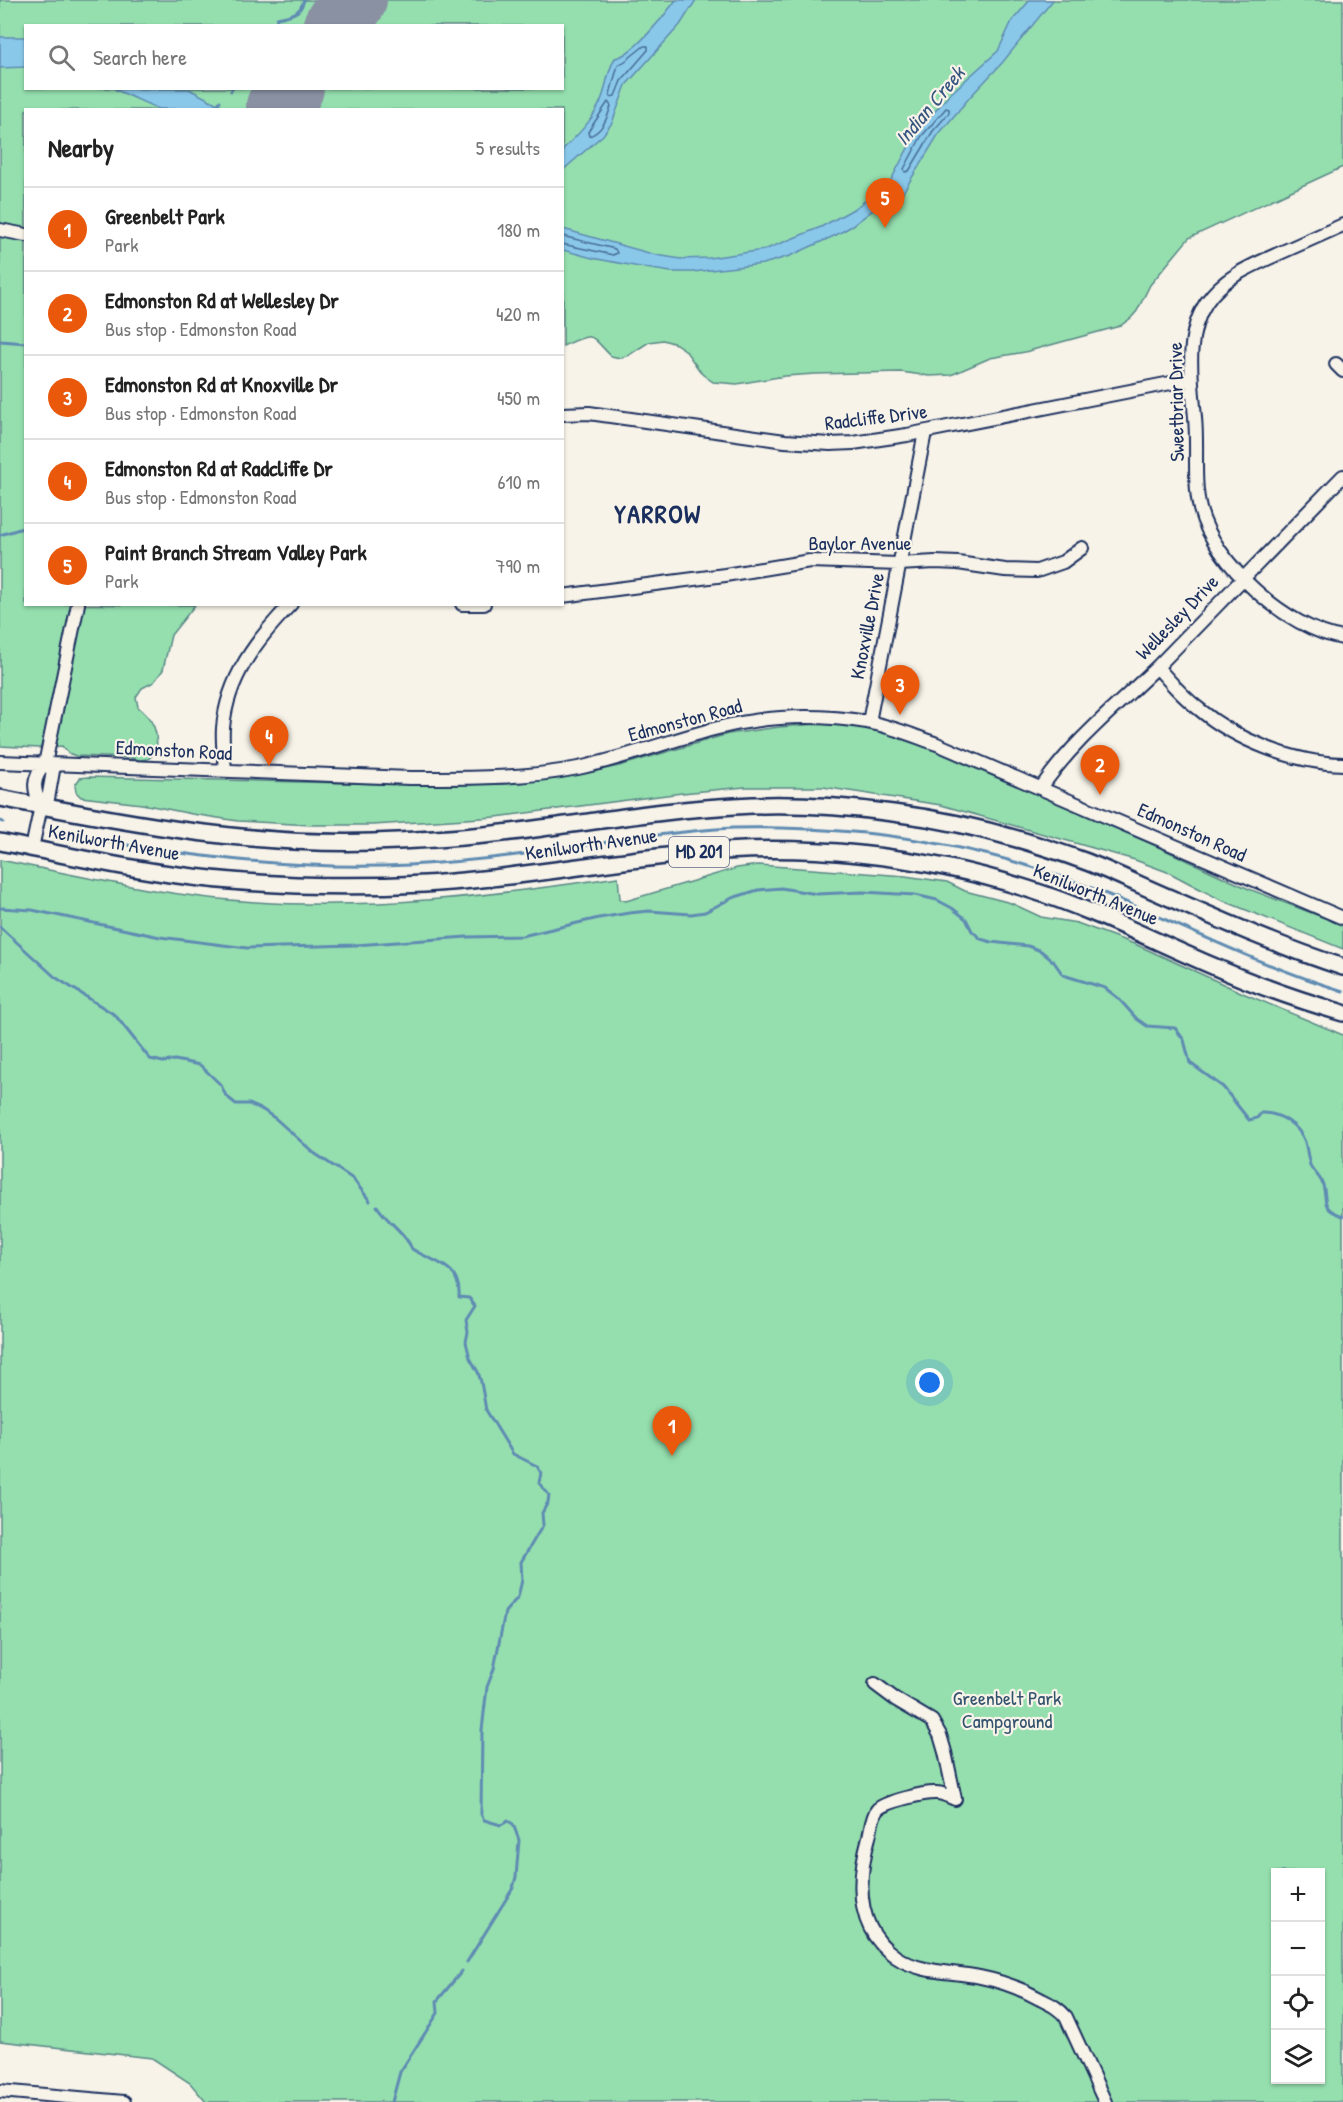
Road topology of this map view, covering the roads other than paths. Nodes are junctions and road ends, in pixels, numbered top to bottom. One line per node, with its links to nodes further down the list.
1 (1343, 225): 4 (street, Sweetbriar Drive)
2 (0, 230): 3 (street)
3 (24, 235)
4 (1191, 380): 6 (street, Radcliffe Drive); 10 (street, Sweetbriar Drive)
5 (564, 414): 6 (street, Radcliffe Drive)
6 (925, 432): 9 (street, Knoxville Drive)
7 (1343, 476): 10 (street, Wellesley Drive)
8 (1082, 548): 9 (street, Baylor Avenue)
9 (900, 564): 11 (street, Baylor Avenue); 16 (street, Knoxville Drive)
10 (1242, 578): 14 (street, Sweetbriar Drive); 15 (street, Wellesley Drive)
11 (564, 596)
12 (78, 606): 18 (street)
13 (289, 606): 20 (street)
14 (1343, 638)
15 (1157, 667): 19 (street); 21 (street, Wellesley Drive)
16 (868, 722): 20 (street, Edmonston Road); 21 (street, Edmonston Road)
17 (0, 762): 18 (street, Edmonston Road)
18 (45, 764): 20 (street, Edmonston Road); 23 (street)
19 (1343, 764)
20 (225, 770)
21 (1041, 788): 26 (street, Edmonston Road)
22 (0, 798): 23 (main road, Kenilworth Avenue / MD 201)
23 (41, 806): 25 (street); 27 (main road, Kenilworth Avenue / MD 201)
24 (0, 842): 25 (main road, Kenilworth Avenue / MD 201)
25 (32, 848): 28 (main road, Kenilworth Avenue / MD 201)
26 (1343, 918)
27 (1343, 967)
28 (1343, 1013)
29 (876, 1684): 33 (street)
30 (0, 2091): 31 (street)
31 (54, 2099): 32 (street)
32 (124, 2102)
33 (1105, 2102)

